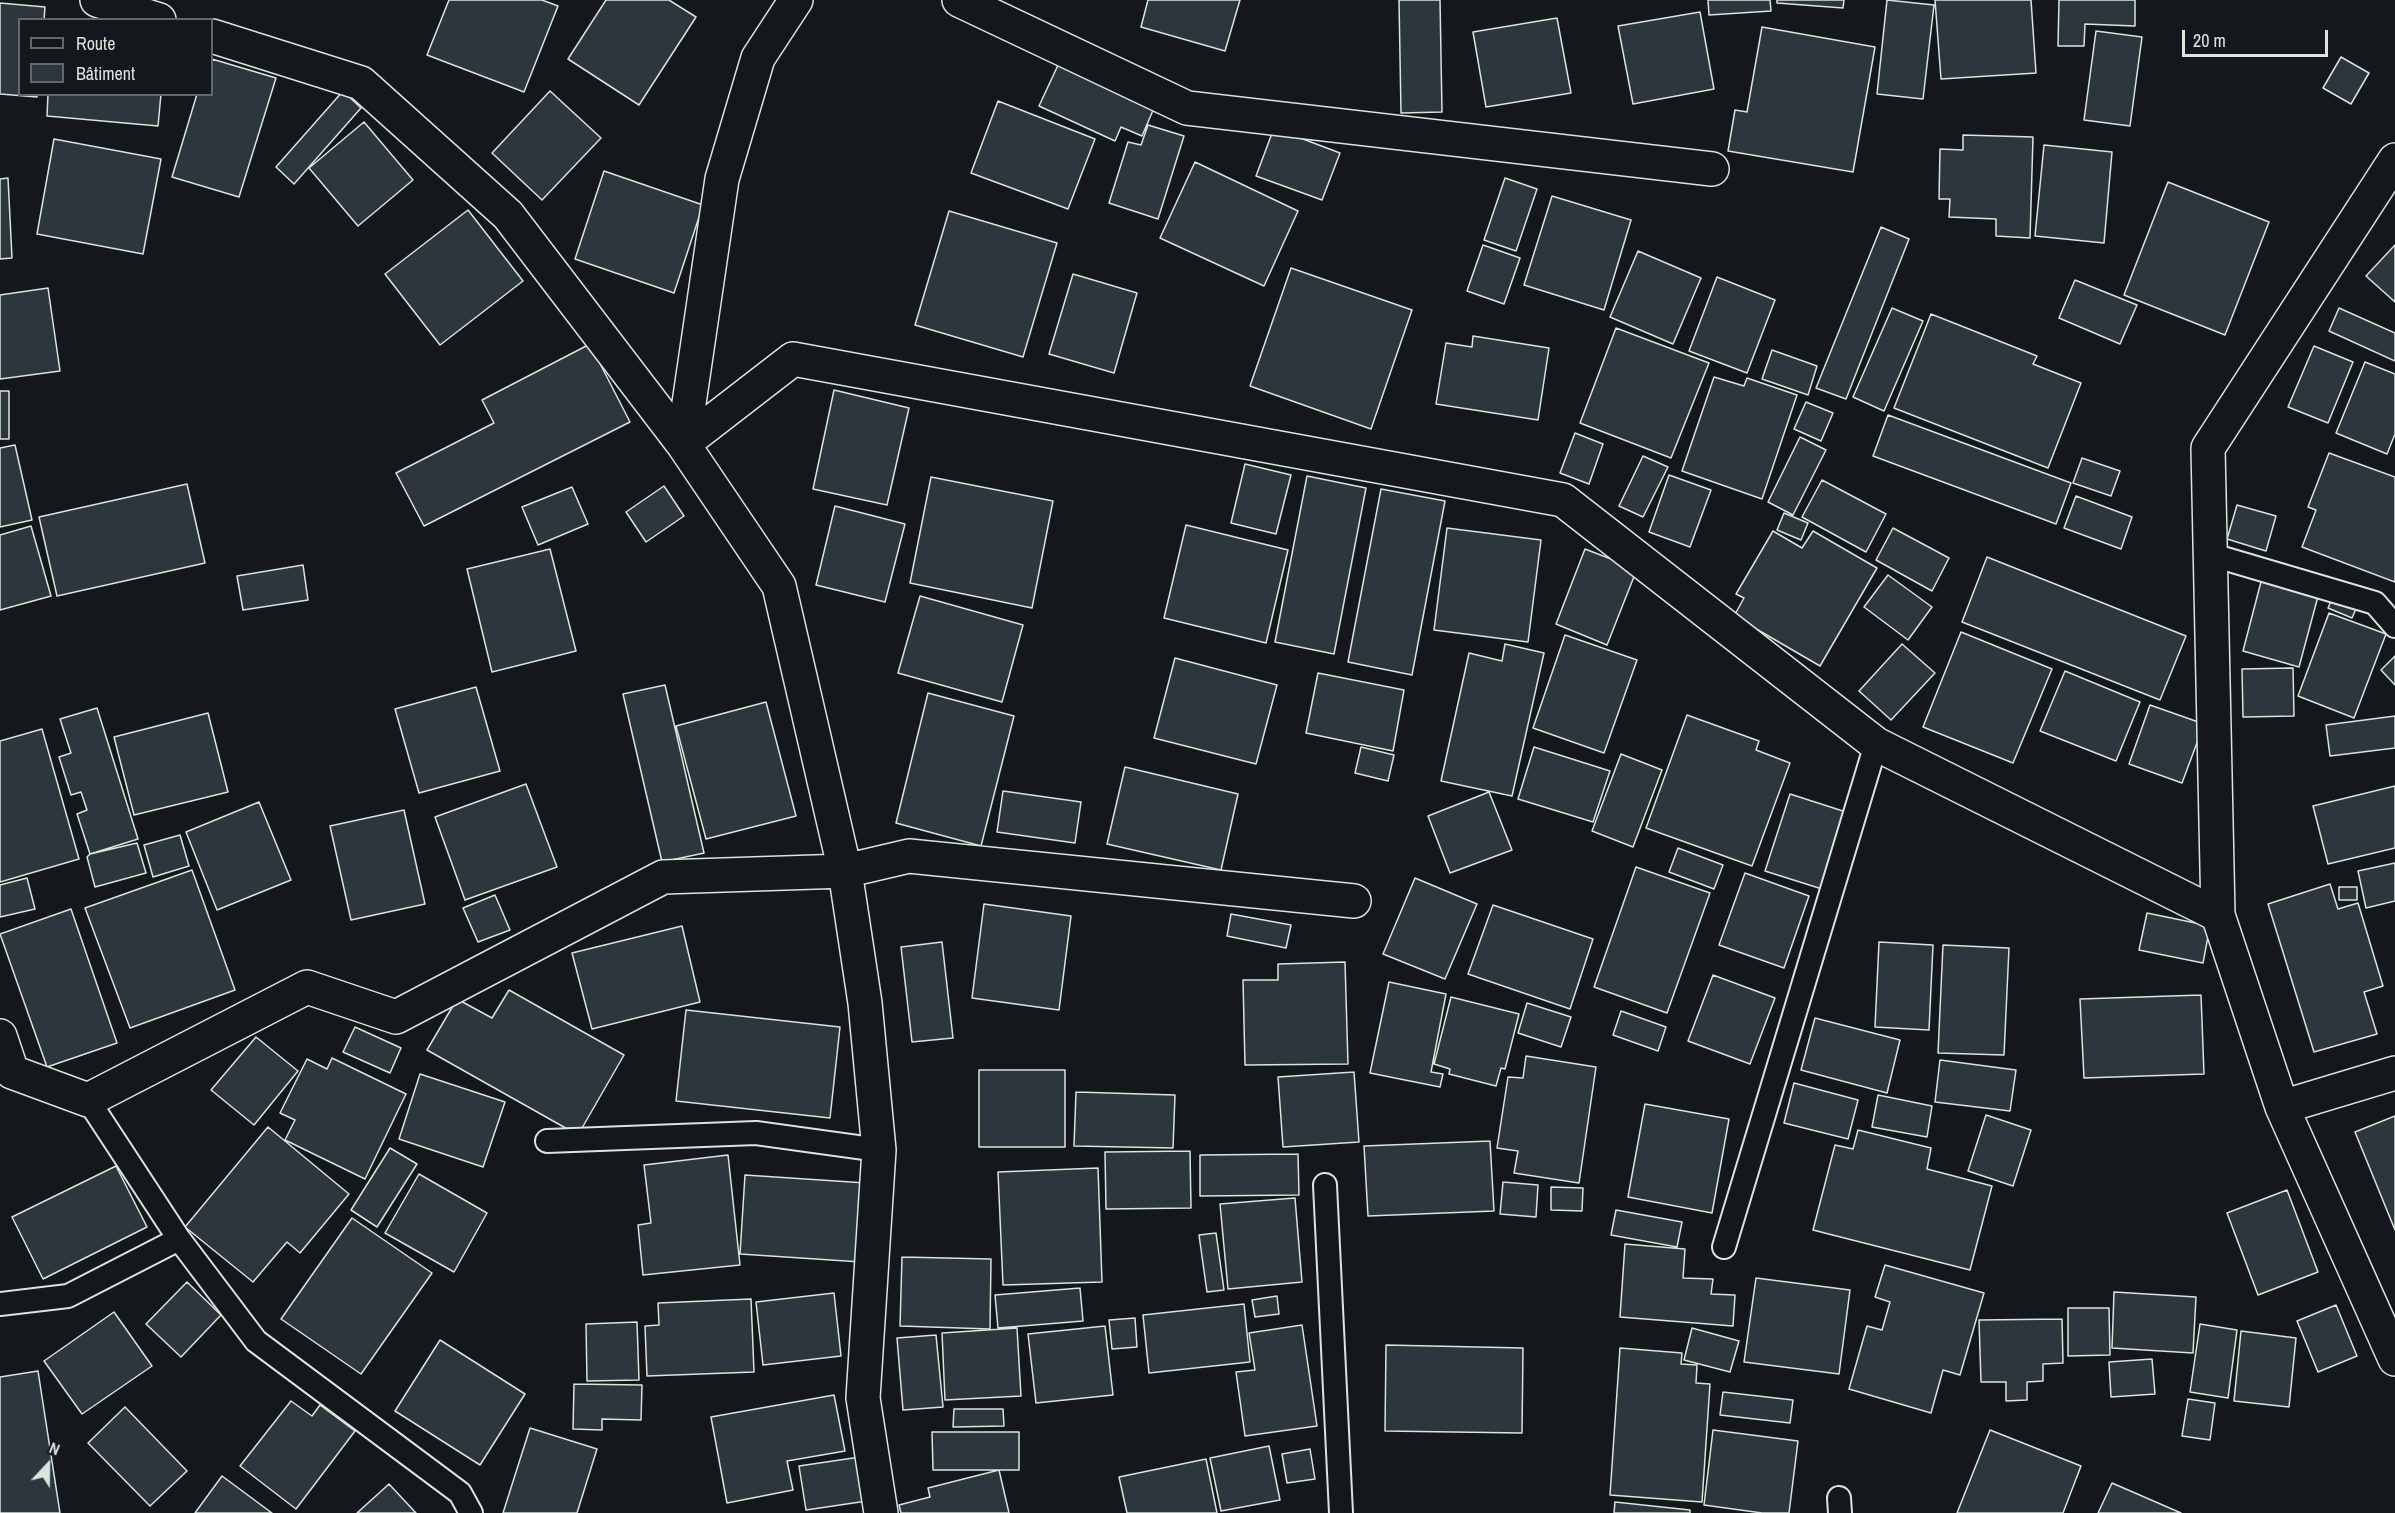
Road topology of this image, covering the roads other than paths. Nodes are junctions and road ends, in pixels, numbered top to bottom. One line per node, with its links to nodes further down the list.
1 (97, 0): 4 (street)
2 (796, 0): 8 (street)
3 (960, 0): 7 (street)
4 (153, 18)
5 (213, 36): 8 (street)
6 (2395, 160): 9 (street)
7 (1712, 169)
8 (683, 444): 11 (street); 12 (street)
9 (2209, 554): 10 (lane); 14 (street)
10 (2395, 626)
11 (1876, 744): 14 (street); 23 (lane)
12 (845, 871): 13 (street); 17 (street); 20 (street)
13 (1354, 901)
14 (2218, 915): 18 (street)
15 (0, 1036): 17 (street)
16 (2395, 1073): 18 (street)
17 (88, 1100): 22 (lane)
18 (2282, 1107): 25 (street)
19 (548, 1141): 20 (lane)
20 (879, 1150): 27 (street)
21 (1325, 1185): 28 (lane)
22 (179, 1239): 24 (lane); 26 (lane)
23 (1724, 1247)
24 (0, 1304)
25 (2395, 1359)
26 (471, 1513)
27 (881, 1513)
28 (1341, 1513)

